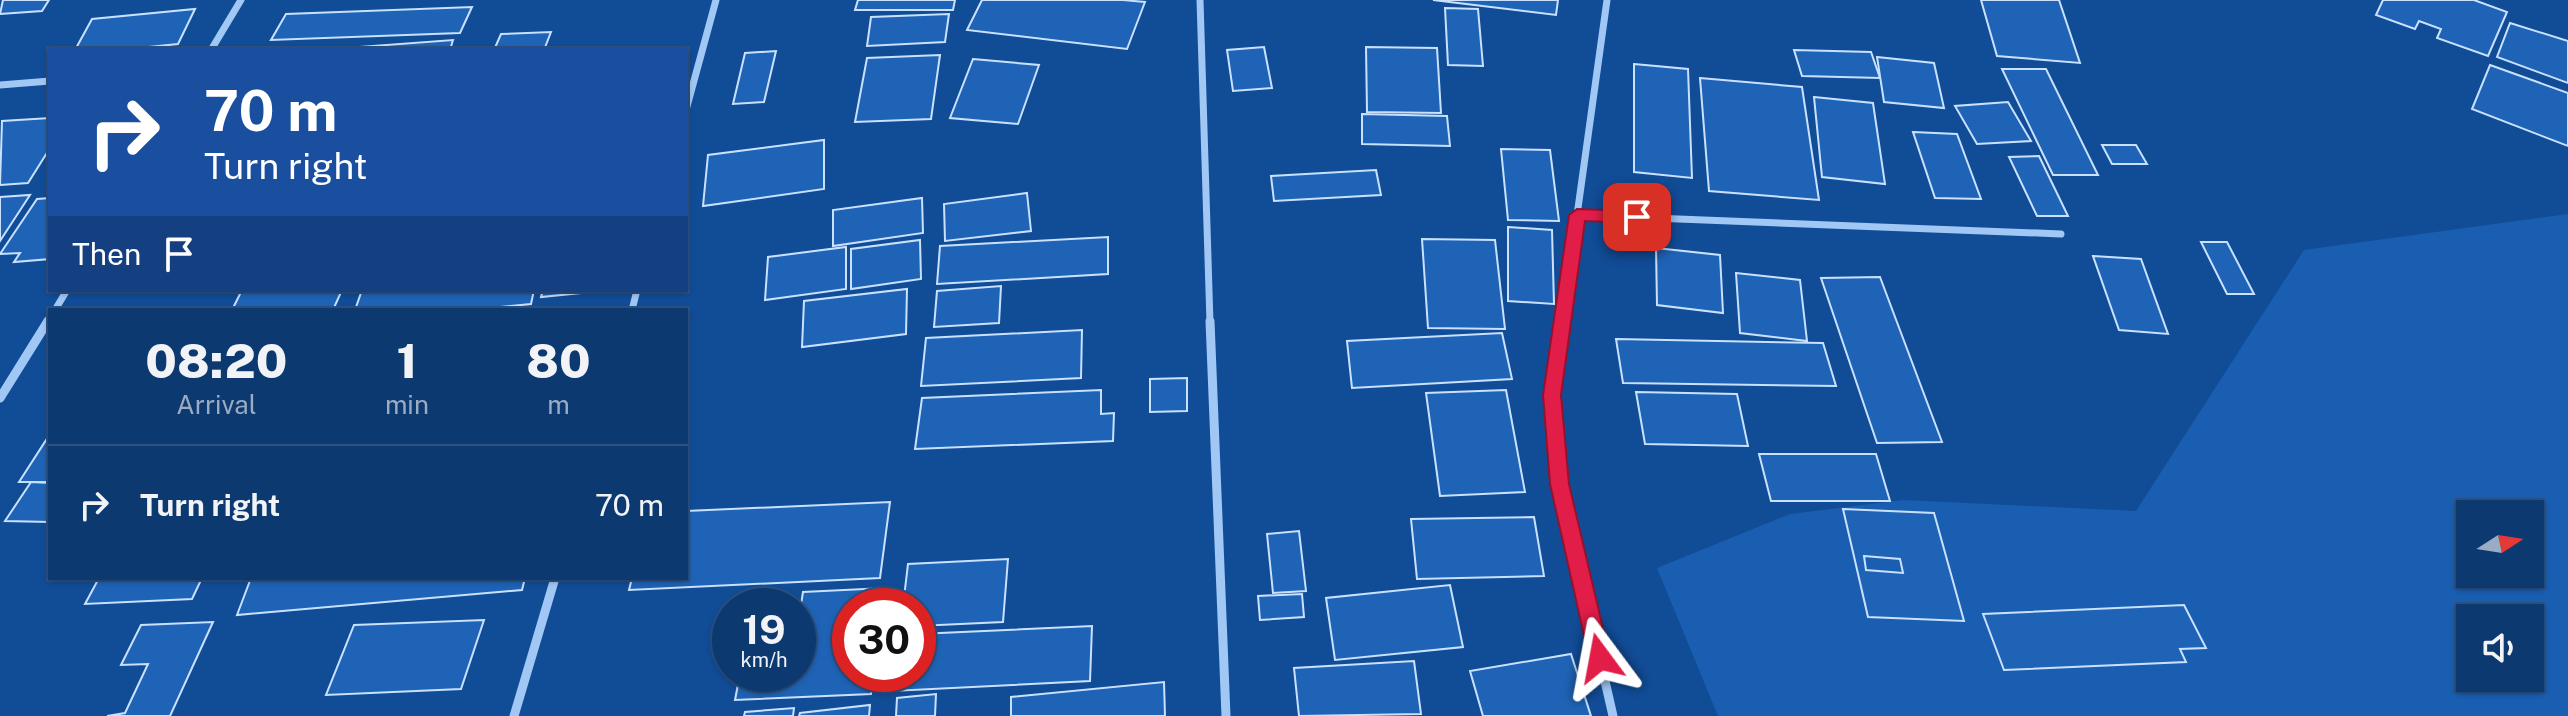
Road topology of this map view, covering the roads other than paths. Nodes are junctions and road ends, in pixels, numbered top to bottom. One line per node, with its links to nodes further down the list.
1 (241, 0): 5 (street)
2 (716, 0): 8 (street)
3 (1200, 0): 15 (street)
4 (1607, 0): 9 (street)
5 (212, 48)
6 (48, 81): 7 (street)
7 (0, 85)
8 (688, 103)
9 (1577, 215): 10 (street); 16 (street)
10 (2061, 234)
11 (48, 320): 12 (street)
12 (0, 398)
13 (554, 580): 14 (street)
14 (514, 716)
15 (1226, 716)
16 (1613, 716)

